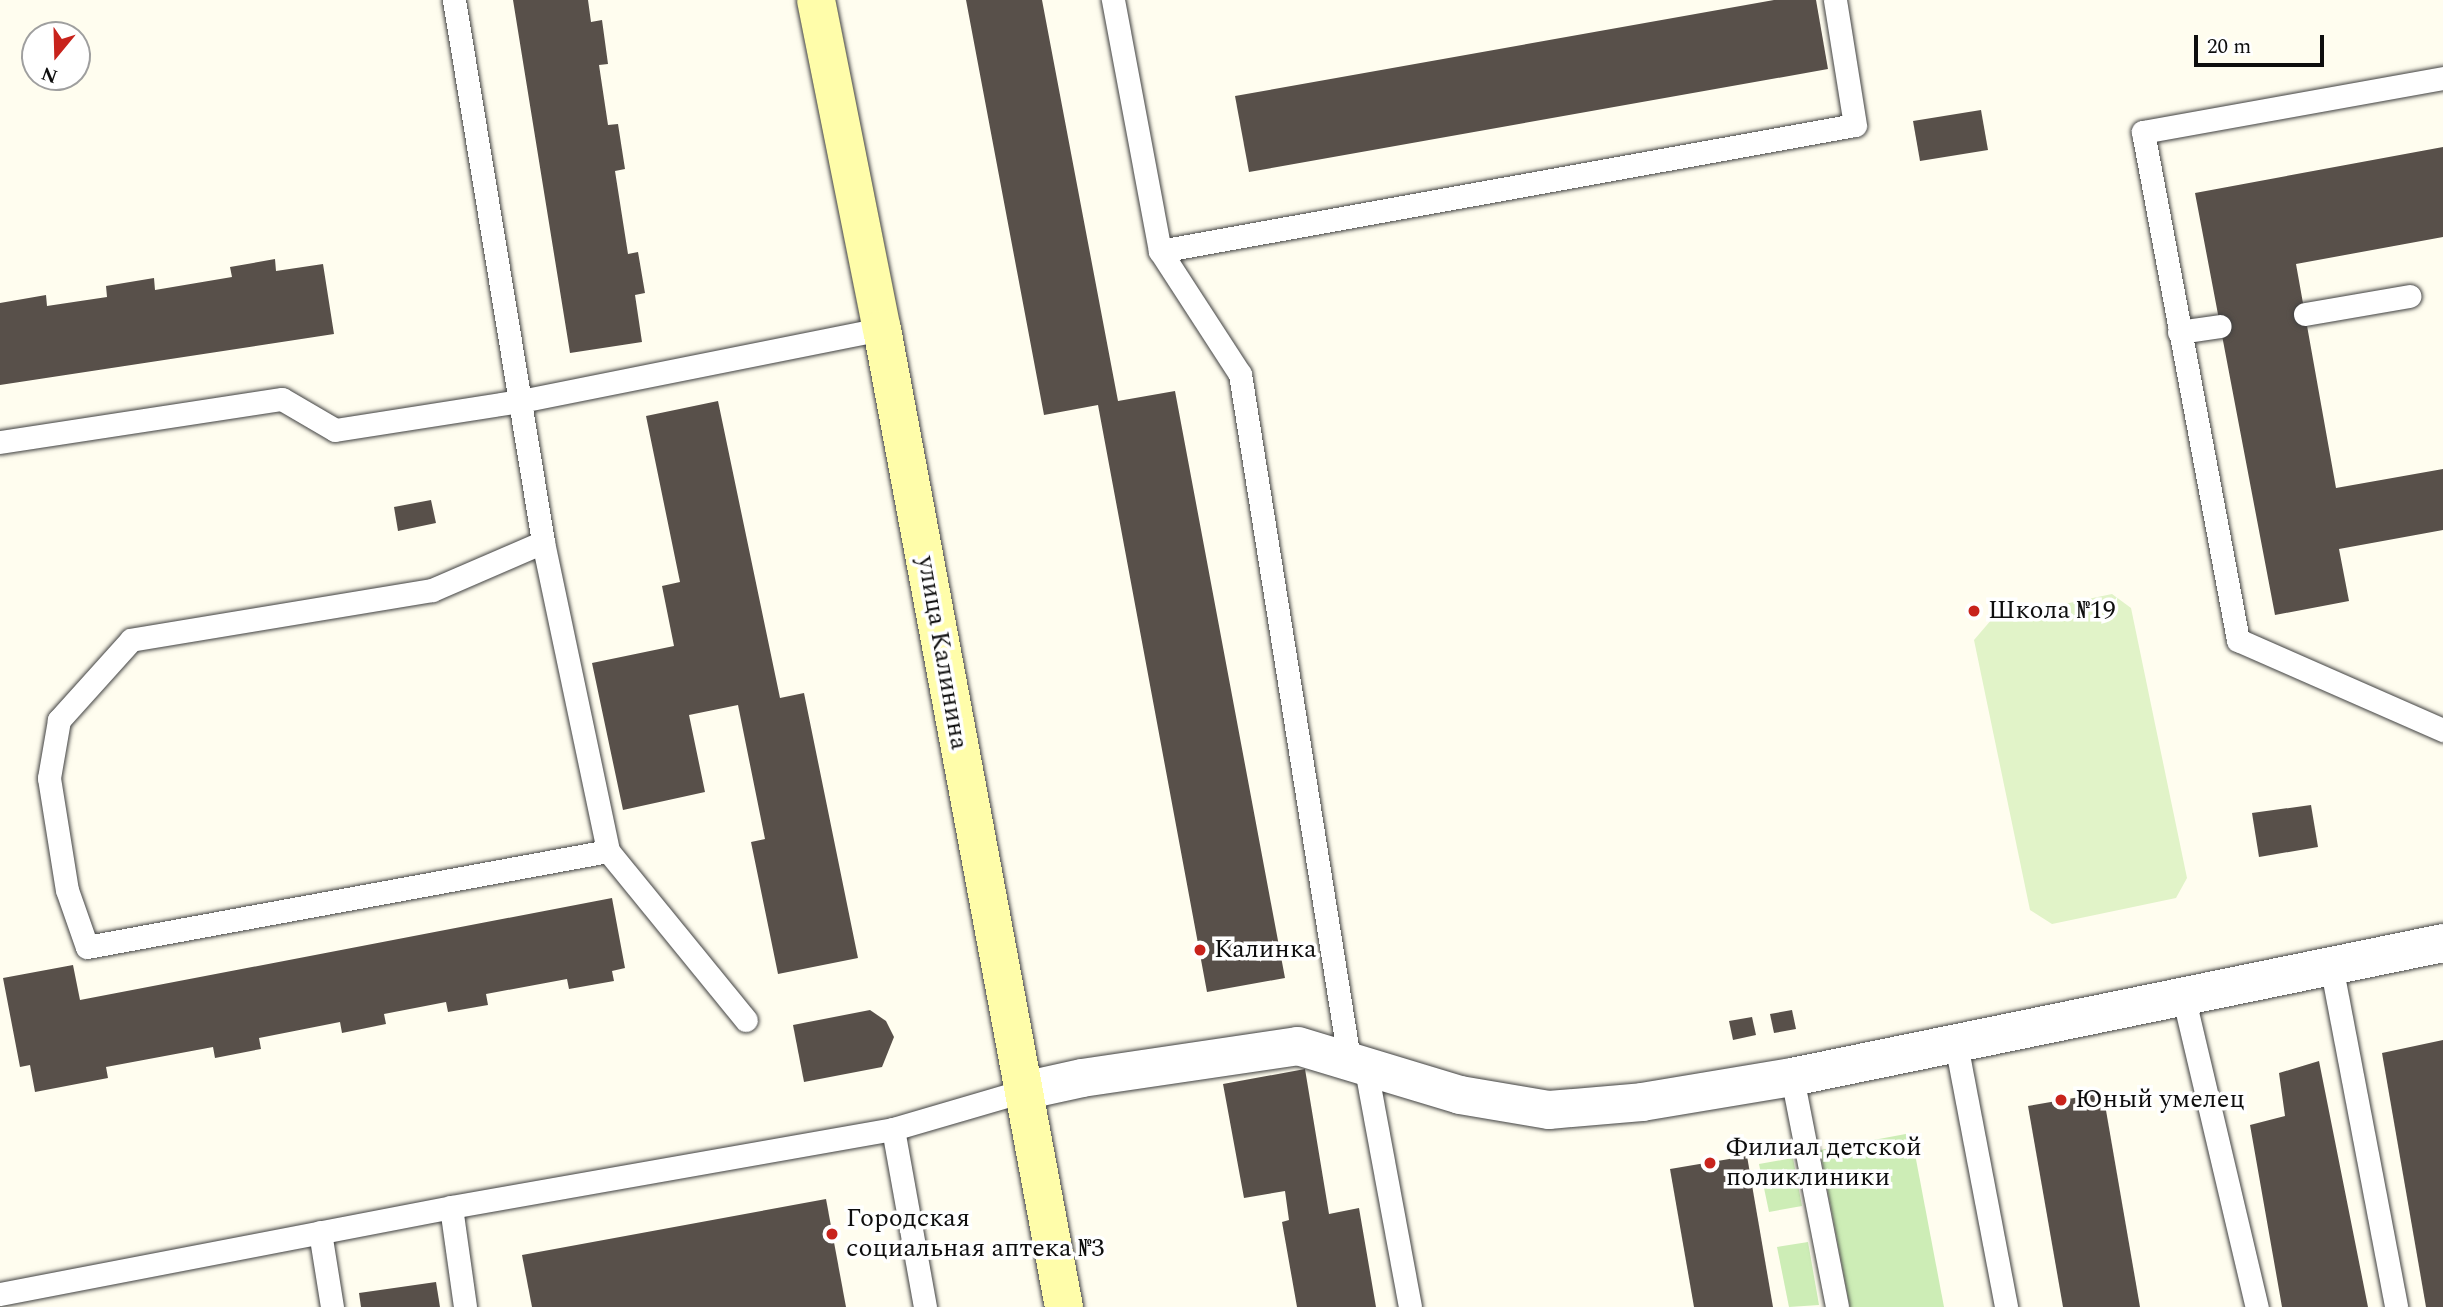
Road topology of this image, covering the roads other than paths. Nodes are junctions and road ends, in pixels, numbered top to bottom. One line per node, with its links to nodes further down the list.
1 (454, 0): 12 (lane)
2 (816, 0): 10 (main road, улица Калинина)
3 (1113, 0): 6 (lane)
4 (1835, 0): 6 (lane)
5 (2443, 78): 11 (lane)
6 (1160, 251): 22 (lane)
7 (2409, 296): 8 (lane)
8 (2305, 314)
9 (2220, 326): 11 (lane)
10 (883, 329): 12 (lane); 24 (main road, улица Калинина)
11 (2179, 332): 15 (lane)
12 (521, 401): 13 (lane); 14 (lane)
13 (0, 442)
14 (543, 542): 16 (lane); 16 (lane)
15 (2443, 730)
16 (608, 851): 20 (lane)
17 (2443, 943): 18 (street)
18 (2331, 965): 19 (street); 37 (lane)
19 (2183, 995): 21 (street); 36 (lane)
20 (746, 1020)
21 (1956, 1044): 23 (street); 35 (lane)
22 (1357, 1061): 23 (street); 24 (street); 33 (lane)
23 (1793, 1077): 34 (lane)
24 (1023, 1091): 25 (lane); 32 (main road, улица Калинина)
25 (893, 1129): 26 (lane); 31 (lane)
26 (450, 1207): 27 (lane); 30 (lane)
27 (320, 1232): 28 (lane); 29 (lane)
28 (0, 1294)
29 (332, 1307)
30 (465, 1307)
31 (925, 1307)
32 (1064, 1307)
33 (1410, 1307)
34 (1837, 1307)
35 (2006, 1307)
36 (2257, 1307)
37 (2396, 1307)

